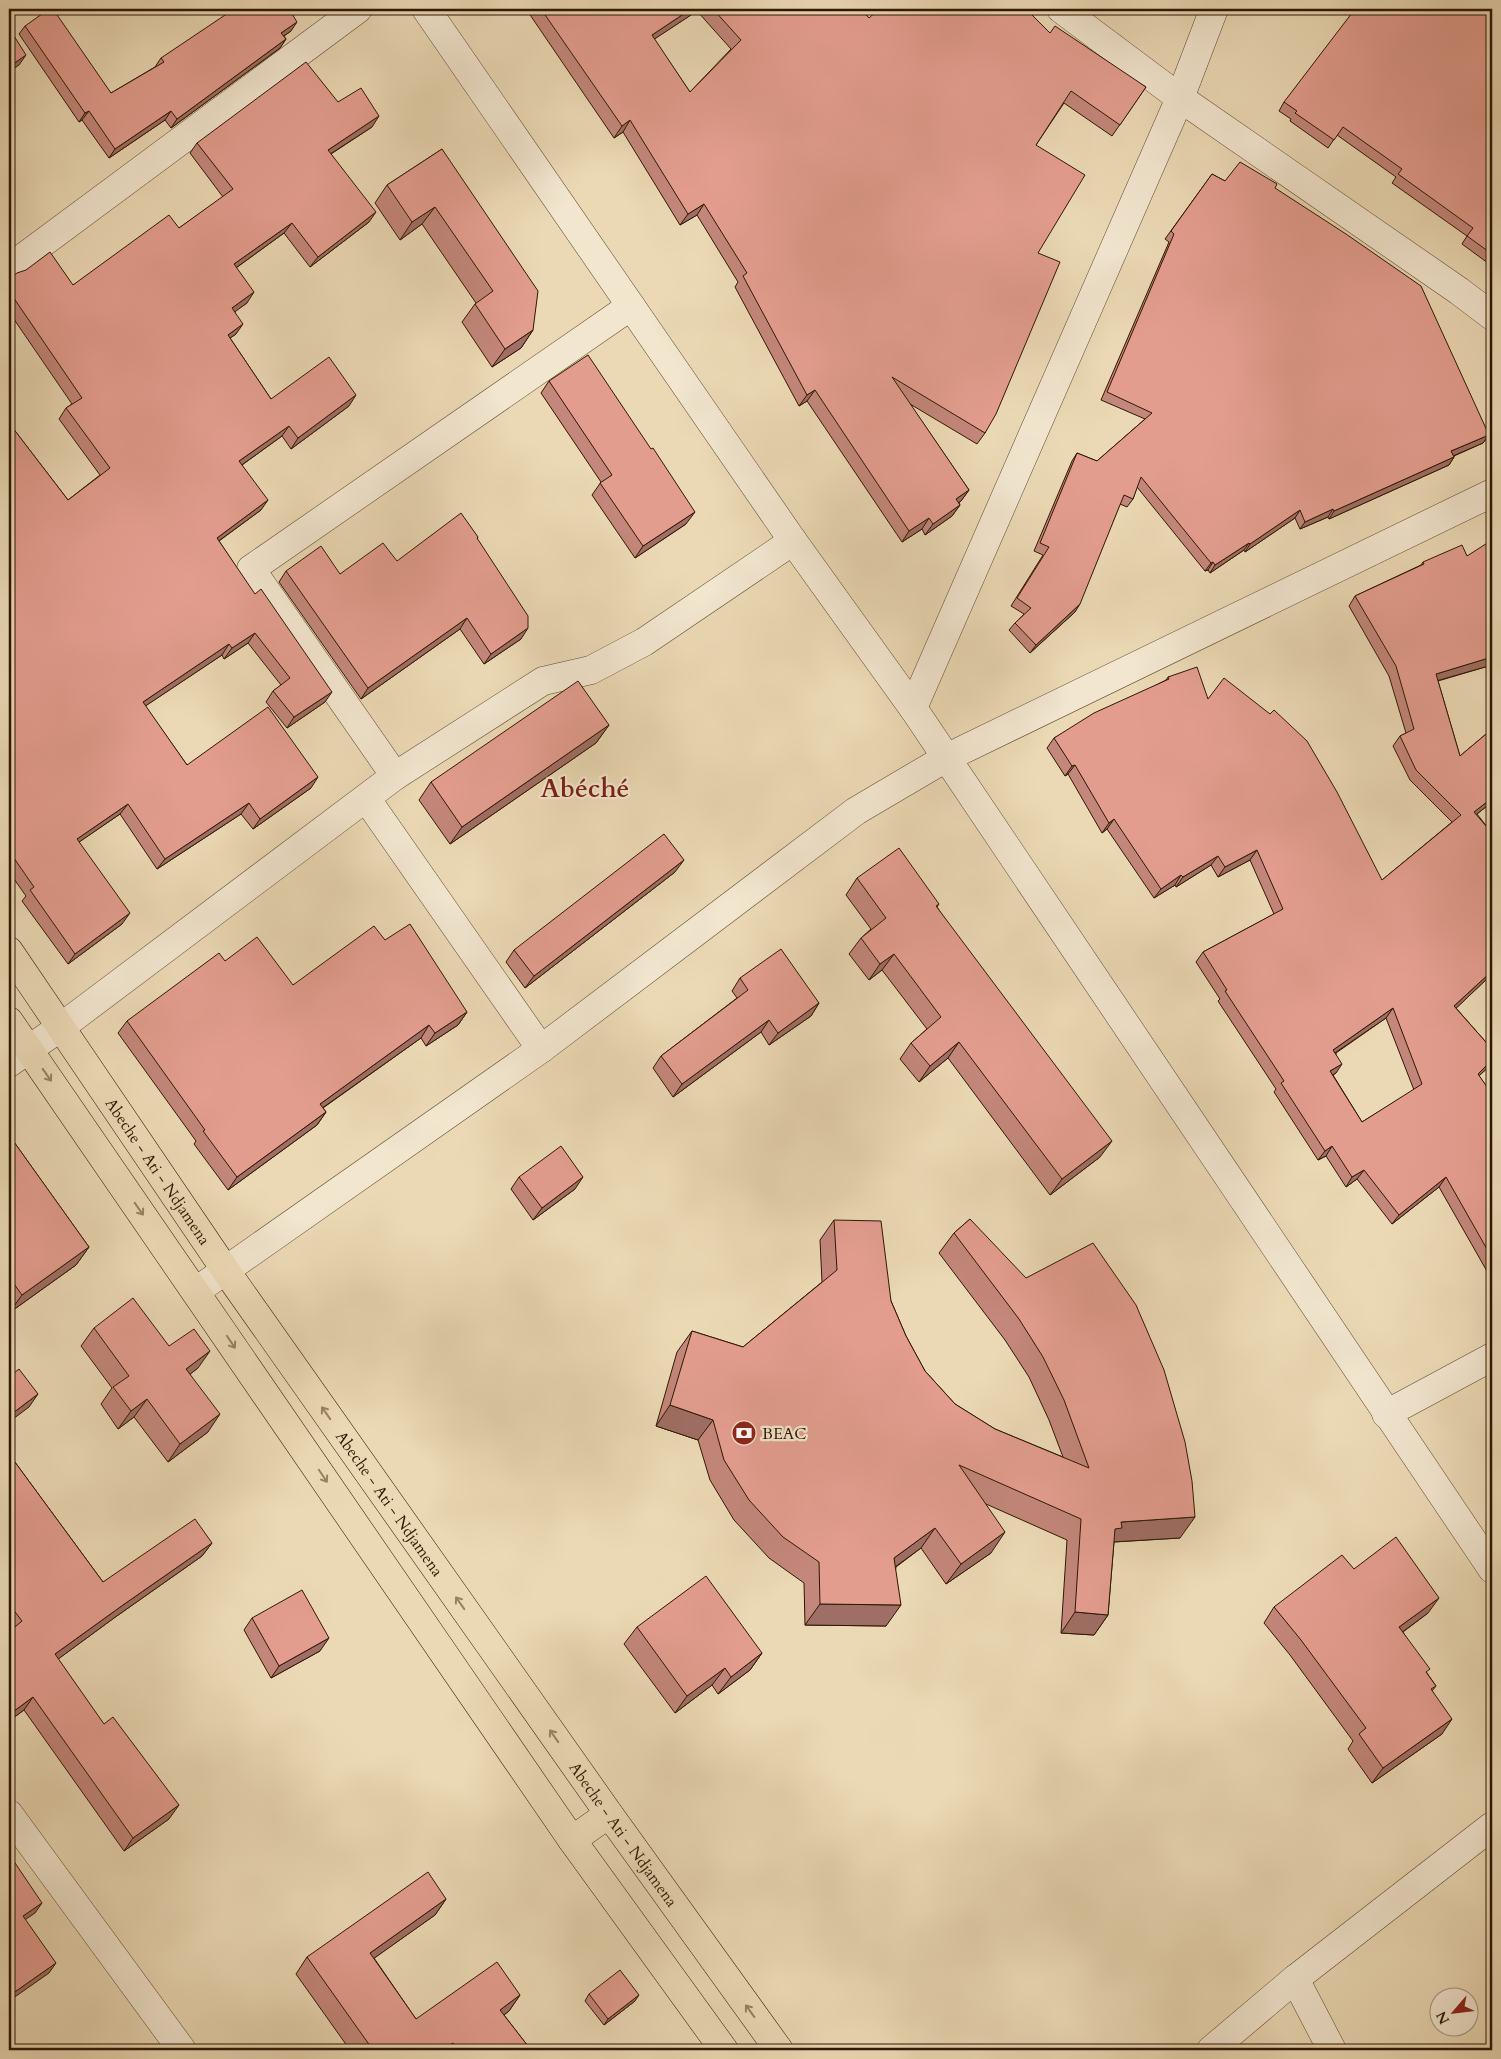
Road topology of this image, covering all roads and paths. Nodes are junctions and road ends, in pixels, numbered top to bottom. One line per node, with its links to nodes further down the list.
1 (358, 9): 6 (street)
2 (426, 9): 7 (street)
3 (1061, 9): 5 (street)
4 (1214, 9): 5 (street)
5 (1180, 98): 8 (street); 11 (street)
6 (9, 268)
7 (631, 306): 10 (street); 13 (street)
8 (1492, 316)
9 (1492, 493): 12 (street)
10 (793, 541): 11 (street); 13 (street)
11 (913, 708): 12 (street)
12 (946, 758): 18 (street); 23 (street)
13 (395, 776): 14 (street)
14 (366, 798): 17 (street); 18 (street)
15 (9, 951): 17 (highway, Abeche - Ati - Ndjamena)
16 (9, 1021): 19 (highway)
17 (61, 1027): 19 (street); 20 (highway, Abeche - Ati - Ndjamena)
18 (541, 1049): 20 (street)
19 (18, 1056): 21 (highway, one-way to 21)
20 (226, 1271): 21 (street); 26 (highway, Abeche - Ati - Ndjamena, one-way to 20)
21 (196, 1291): 28 (highway, one-way to 28)
22 (1492, 1357): 23 (street)
23 (1386, 1414): 24 (street)
24 (1492, 1569)
25 (9, 1814): 30 (street)
26 (609, 1814): 28 (highway); 32 (highway, Abeche - Ati - Ndjamena, one-way to 26)
27 (1492, 1826): 29 (street)
28 (572, 1840): 31 (highway)
29 (1295, 1980): 33 (street); 34 (street)
30 (182, 2050)
31 (724, 2050)
32 (778, 2050)
33 (1211, 2050)
34 (1332, 2050)

